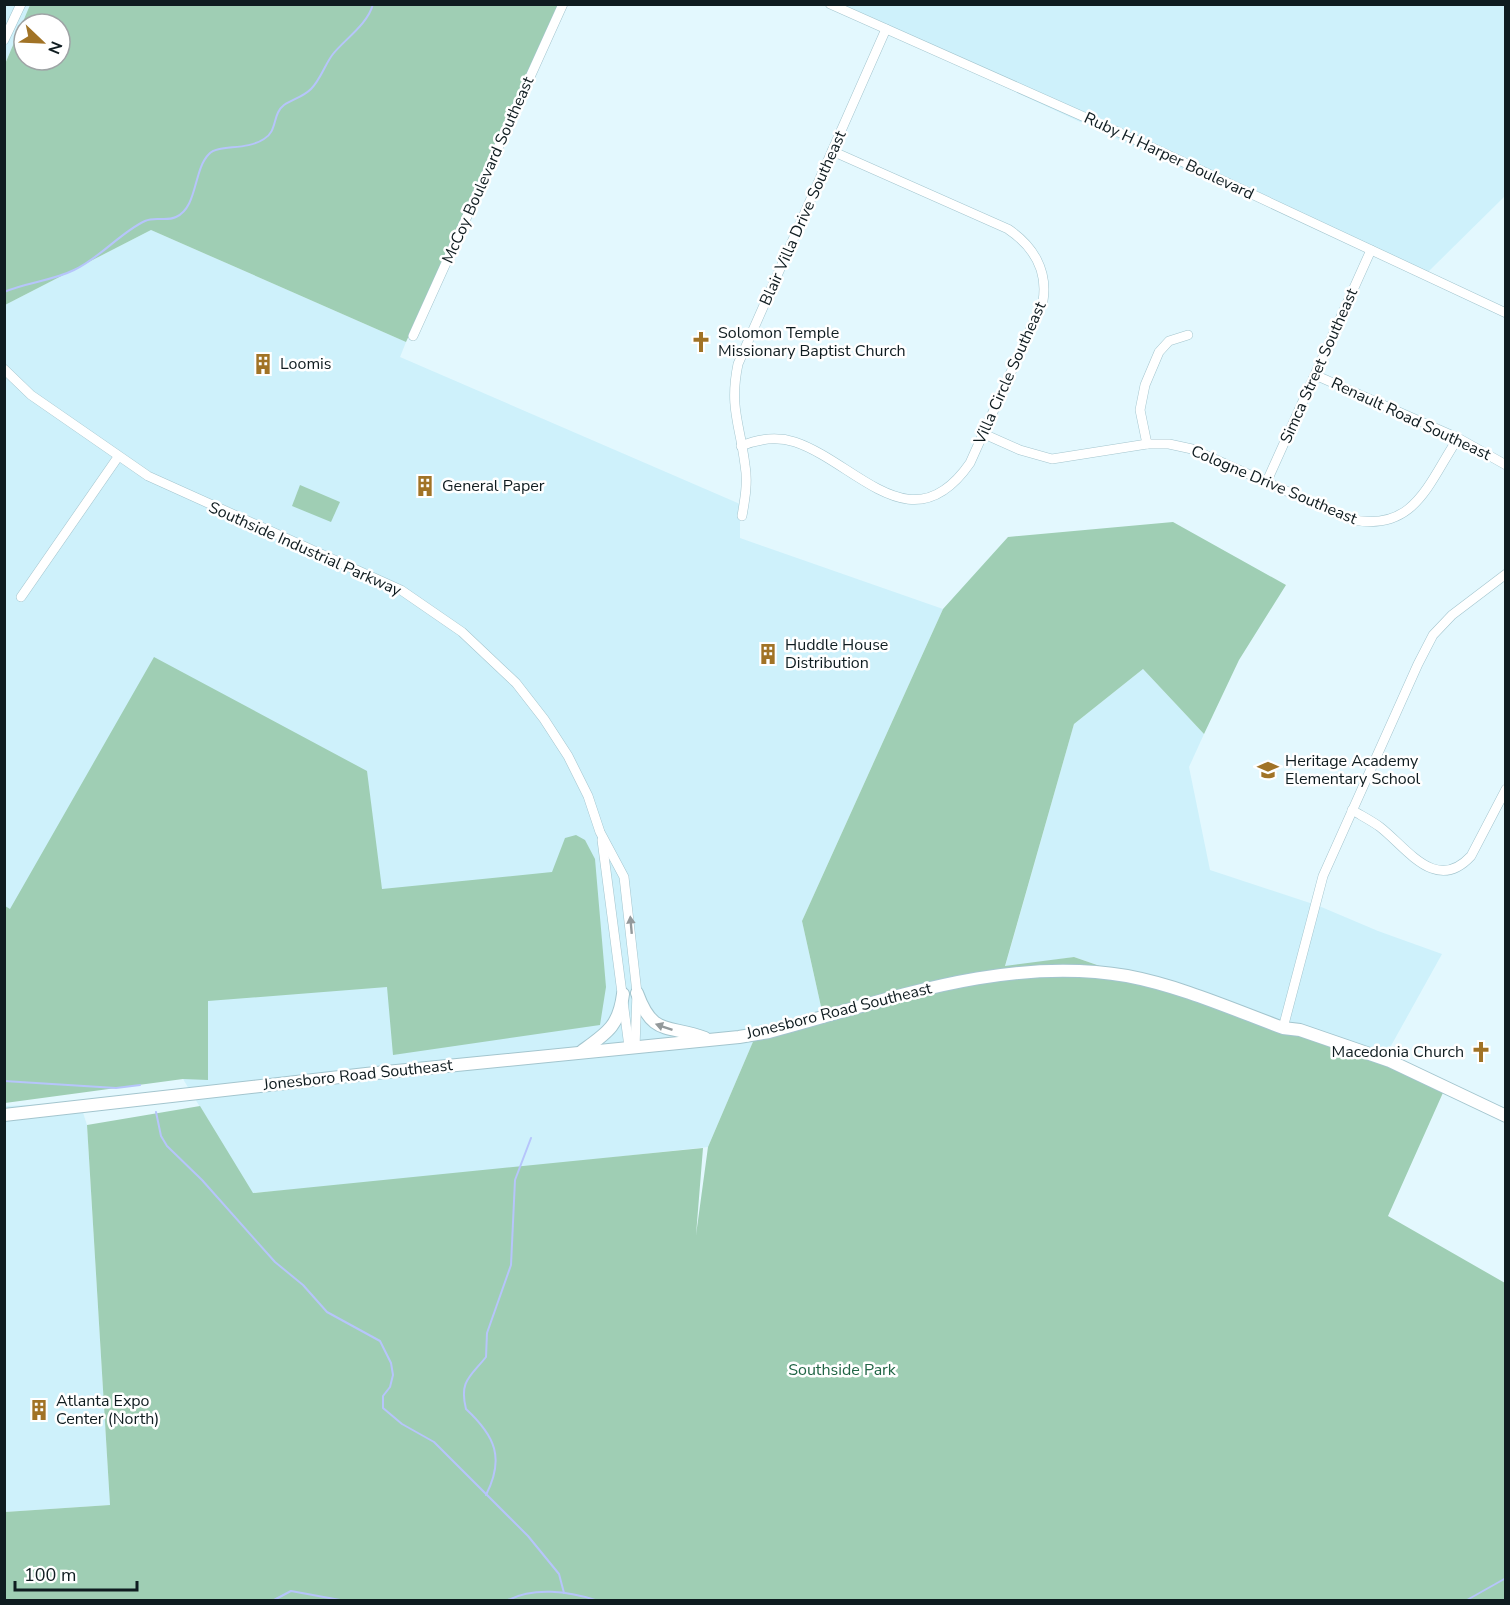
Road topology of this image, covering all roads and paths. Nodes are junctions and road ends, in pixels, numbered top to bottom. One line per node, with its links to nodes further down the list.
1 (21, 4): 5 (street)
2 (563, 4): 10 (street, McCoy Boulevard Southeast)
3 (830, 4): 4 (street, Ruby H Harper Boulevard)
4 (886, 29): 6 (street, Blair Villa Drive Southeast); 7 (street, Ruby H Harper Boulevard)
5 (4, 40)
6 (832, 152): 13 (street, Villa Circle Southeast); 16 (street, Blair Villa Drive Southeast)
7 (1371, 250): 8 (street, Ruby H Harper Boulevard); 12 (street, Simca Street Southeast)
8 (1506, 312)
9 (1188, 335): 15 (street)
10 (413, 336)
11 (4, 369): 17 (street, Southside Industrial Parkway)
12 (1315, 375): 14 (street, Renault Road Southeast); 19 (street, Simca Street Southeast)
13 (984, 434): 15 (street, Cologne Drive Southeast); 16 (street, Villa Circle Southeast)
14 (1458, 438): 18 (street, Renault Road Southeast); 19 (street, Cologne Drive Southeast)
15 (1147, 444): 19 (street, Cologne Drive Southeast)
16 (741, 446): 20 (street, Blair Villa Drive Southeast)
17 (118, 457): 22 (street); 25 (street, Southside Industrial Parkway)
18 (1506, 465)
19 (1267, 481)
20 (742, 516)
21 (1506, 574): 24 (street)
22 (21, 597)
23 (1506, 789): 24 (street)
24 (1352, 810): 30 (street)
25 (600, 832): 26 (street, Southside Industrial Parkway, one-way to 25); 27 (street, Southside Industrial Parkway)
26 (634, 952): 27 (street); 28 (street, Southside Industrial Parkway)
27 (617, 954): 29 (street, Southside Industrial Parkway)
28 (637, 993): 31 (main road, one-way to 28); 32 (street, Southside Industrial Parkway)
29 (623, 994): 32 (street, Southside Industrial Parkway); 33 (main road)
30 (1283, 1028): 31 (main road, Jonesboro Road Southeast); 35 (main road, Jonesboro Road Southeast)
31 (709, 1039): 32 (main road, Jonesboro Road Southeast)
32 (632, 1047): 33 (main road, Jonesboro Road Southeast)
33 (582, 1051): 34 (main road, Jonesboro Road Southeast)
34 (4, 1115)
35 (1506, 1116)

